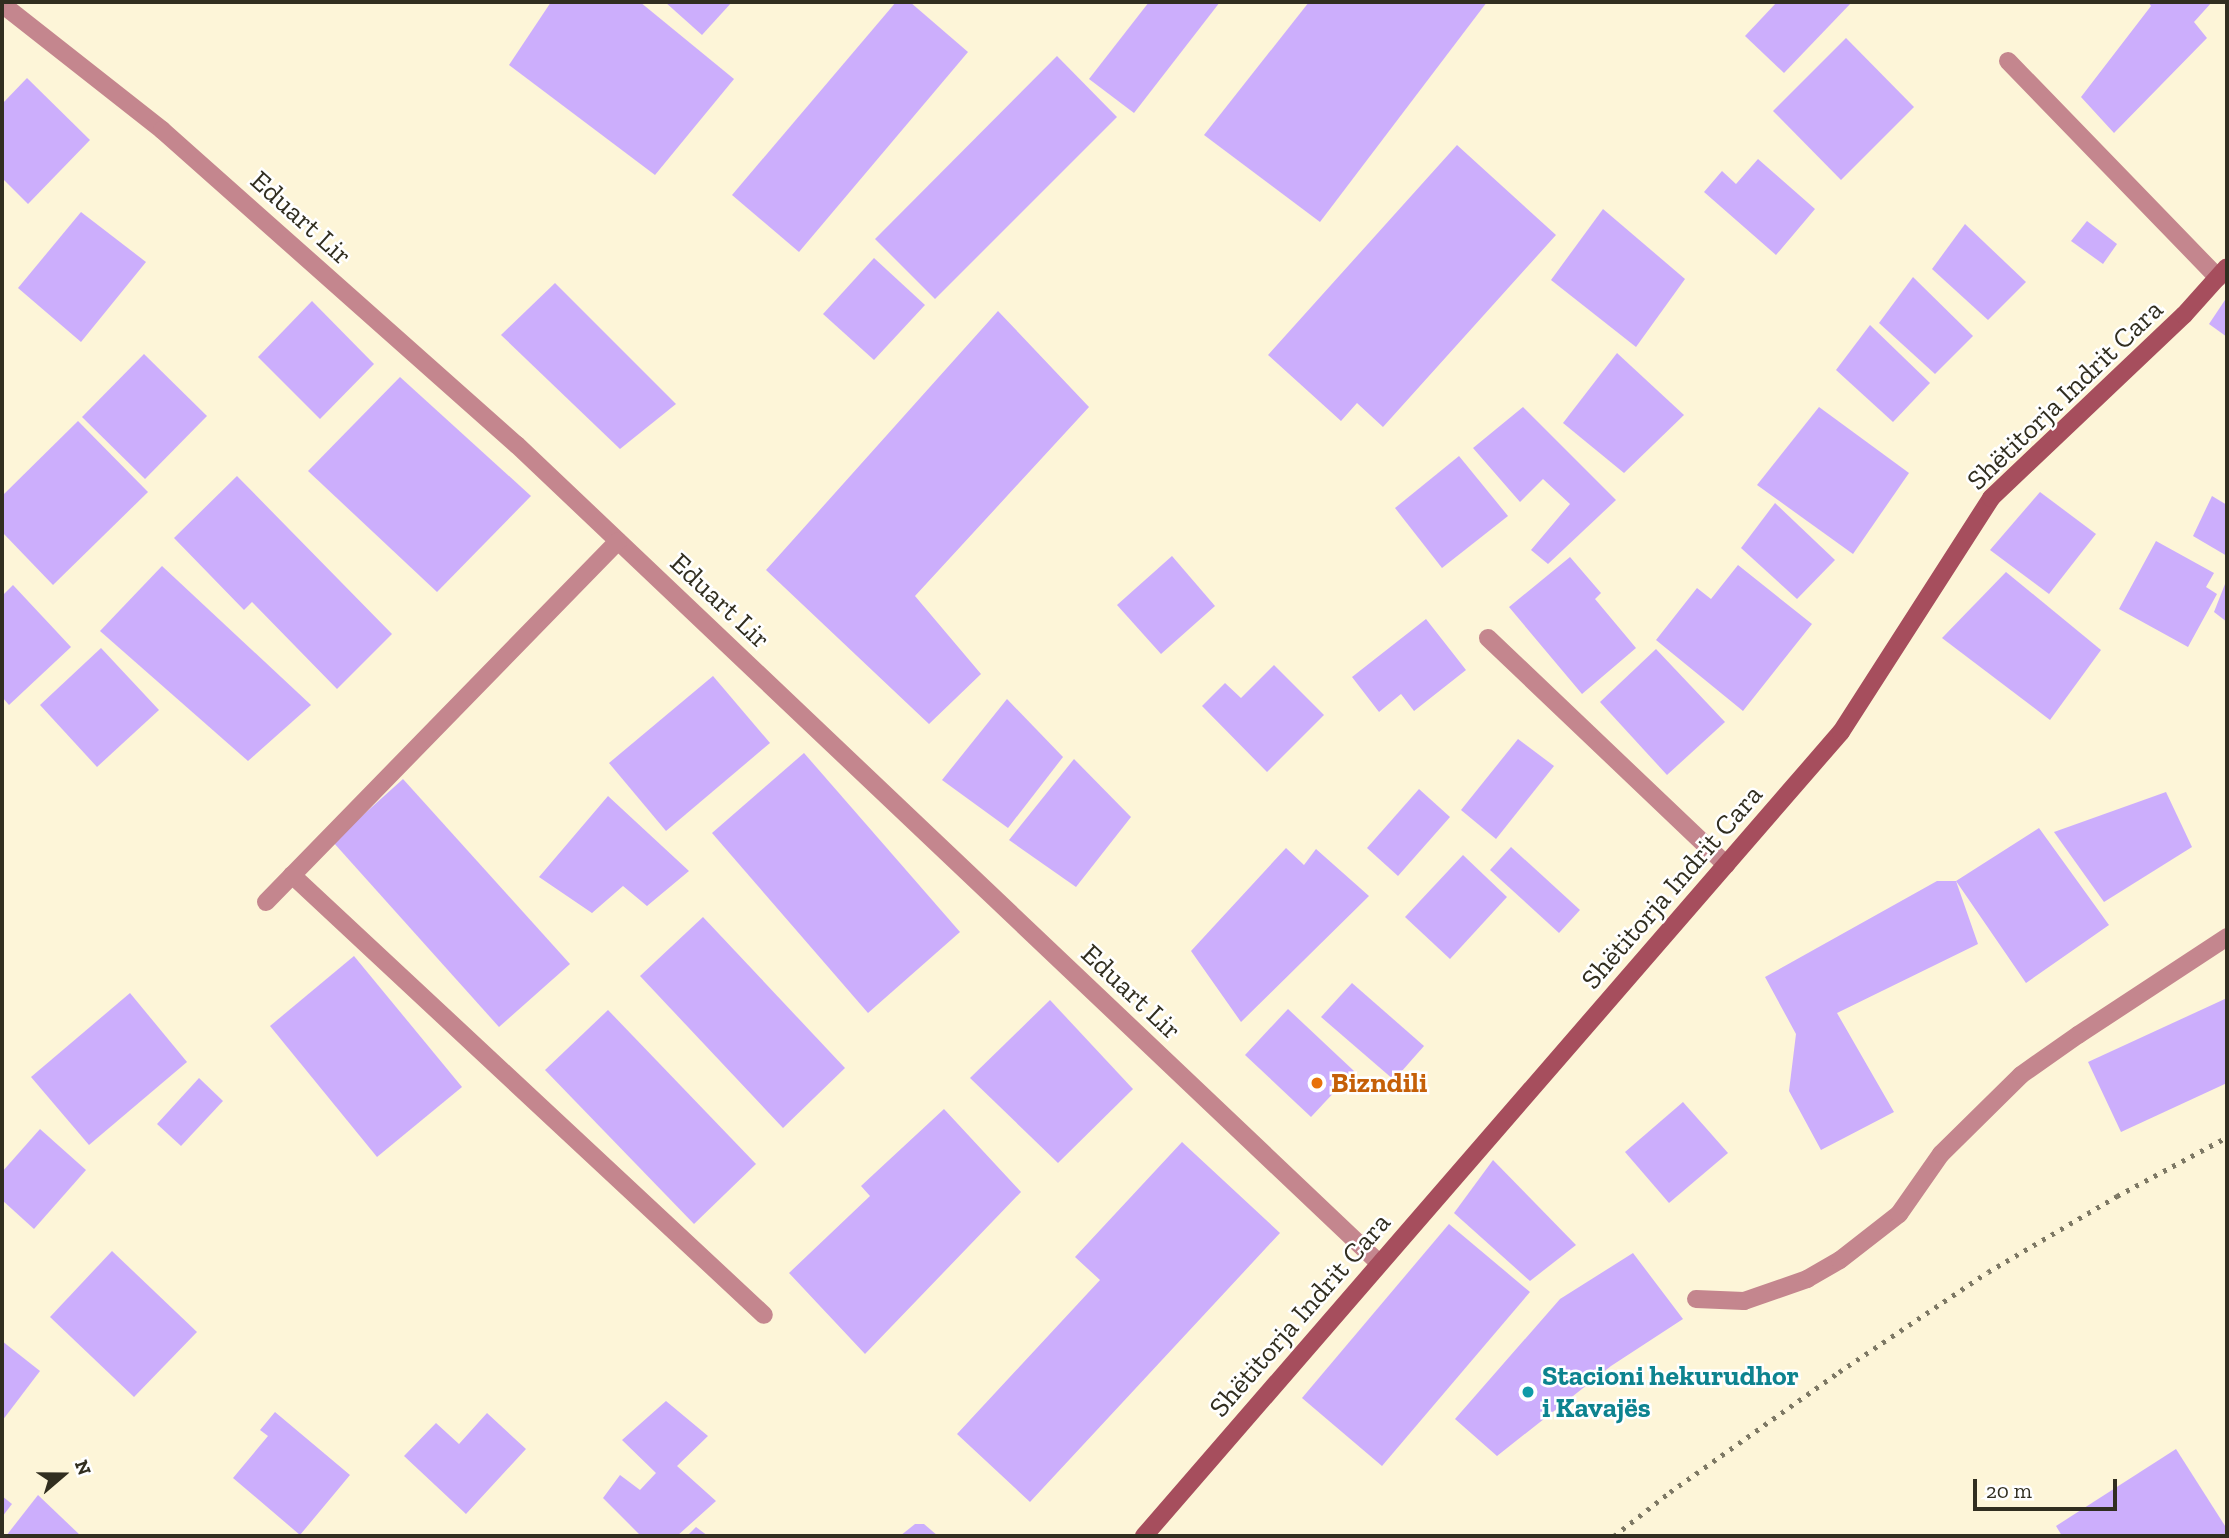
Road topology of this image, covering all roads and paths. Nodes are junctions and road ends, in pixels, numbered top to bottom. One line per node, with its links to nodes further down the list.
1 (2, 4): 4 (street, Eduart Lir)
2 (2008, 61): 3 (street)
3 (2223, 272): 6 (main road, Shëtitorja Indrit Cara)
4 (618, 541): 7 (street); 10 (street, Eduart Lir)
5 (1488, 638): 6 (street)
6 (1726, 865): 10 (main road, Shëtitorja Indrit Cara)
7 (292, 875): 8 (street); 12 (street)
8 (266, 902)
9 (2227, 937): 11 (street)
10 (1379, 1263): 13 (main road, Shëtitorja Indrit Cara)
11 (1696, 1299)
12 (764, 1315)
13 (1144, 1536)

